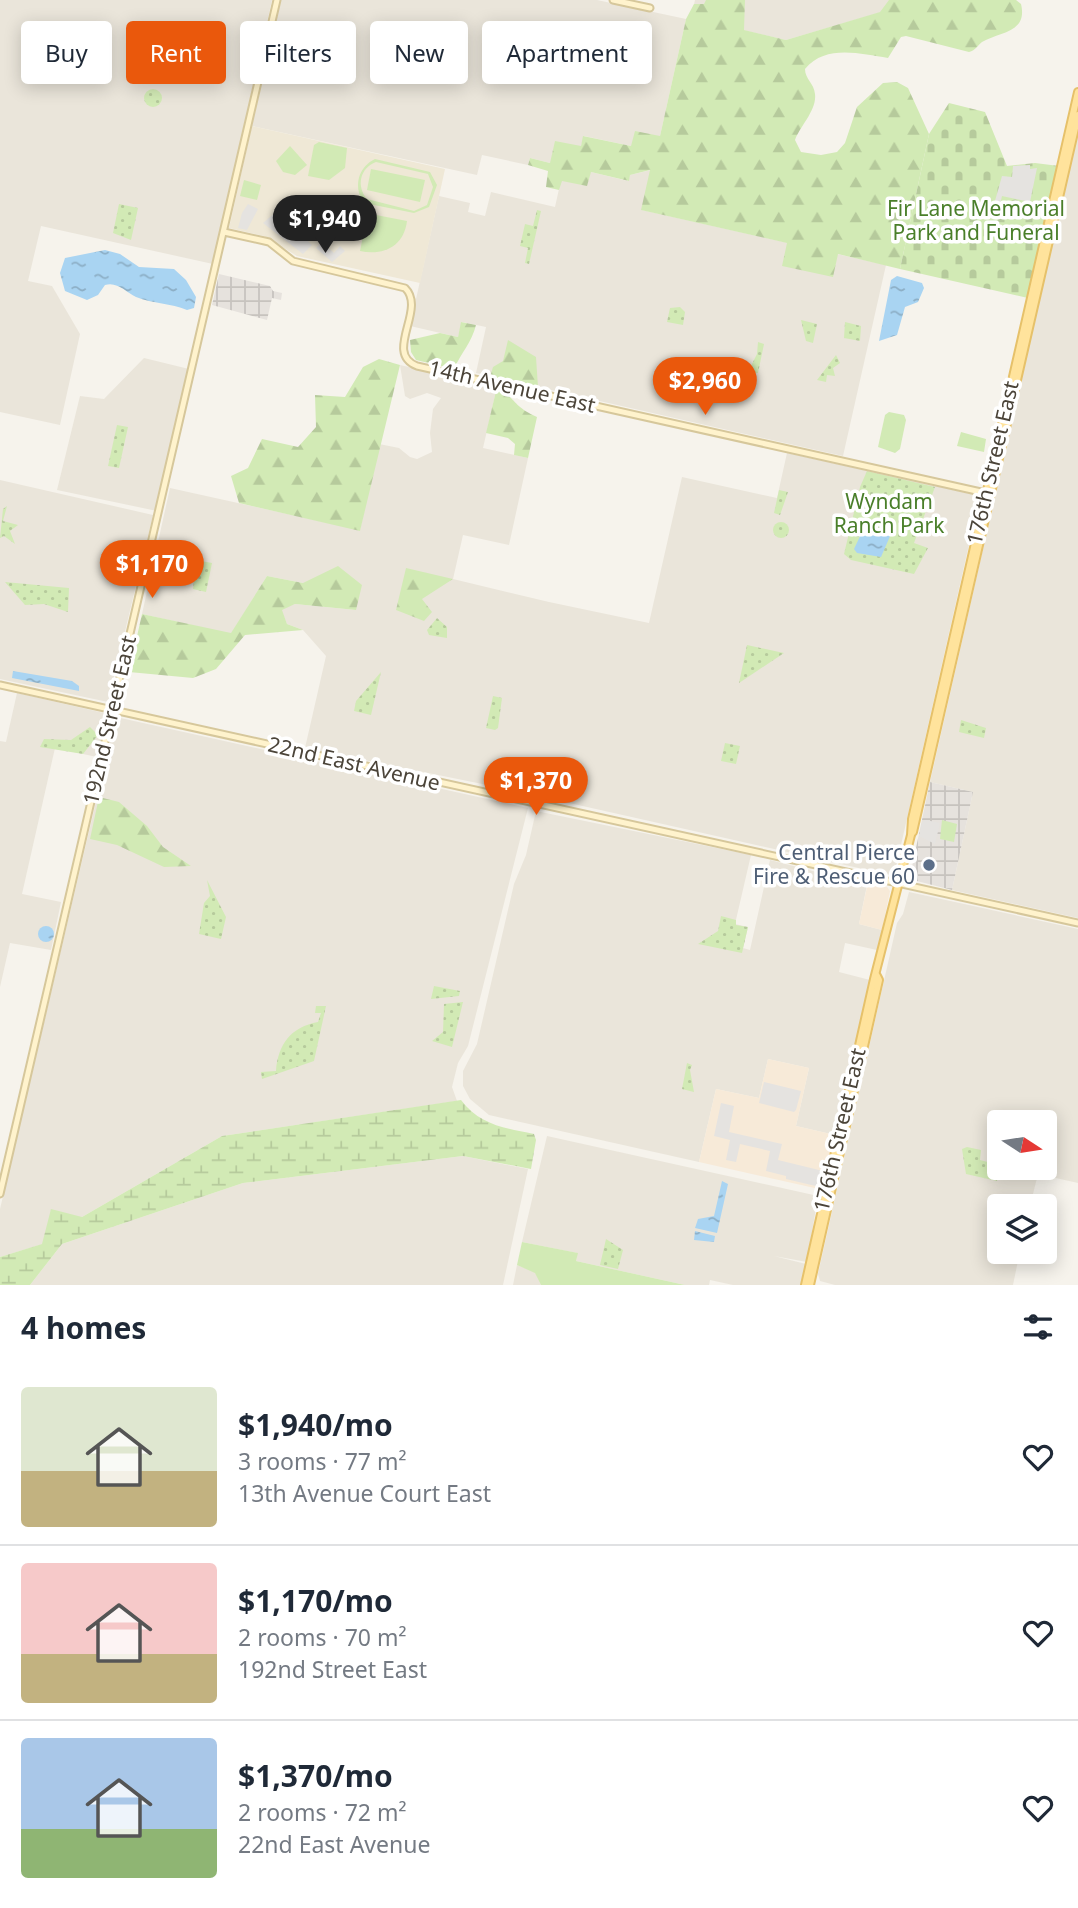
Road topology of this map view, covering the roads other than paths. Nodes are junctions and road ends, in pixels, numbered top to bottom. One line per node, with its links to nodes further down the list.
1 (277, 0): 9 (street, 192nd Street East)
2 (613, 0): 3 (street)
3 (650, 8)
4 (1078, 94): 7 (main road, 176th Street East)
5 (1078, 104): 6 (main road, 176th Street East)
6 (1077, 117): 8 (main road, 176th Street East)
7 (1070, 129): 8 (main road); 10 (main road, 176th Street East)
8 (1069, 154): 11 (main road, 176th Street East)
9 (224, 232): 14 (street, 14th Avenue East); 20 (street, 192nd Street East)
10 (1031, 304): 11 (main road); 12 (main road, 176th Street East)
11 (1030, 334): 13 (main road, 176th Street East)
12 (1000, 434): 13 (main road); 14 (main road, 176th Street East)
13 (996, 474): 14 (main road, 176th Street East)
14 (988, 494): 15 (main road, 176th Street East)
15 (966, 590): 16 (main road, 176th Street East); 18 (main road, 176th Street East)
16 (944, 671): 18 (main road); 19 (main road, 176th Street East)
17 (0, 685): 20 (street, 22nd East Avenue)
18 (943, 699): 21 (main road, 176th Street East)
19 (936, 708): 21 (main road); 22 (main road, 176th Street East)
20 (113, 709): 23 (street, 22nd East Avenue); 29 (street, 192nd Street East)
21 (936, 735): 22 (main road, 176th Street East)
22 (911, 835): 23 (main road, 176th Street East)
23 (900, 883): 24 (street, 22nd East Avenue); 25 (main road, 176th Street East)
24 (1078, 923)
25 (877, 976): 26 (main road, 176th Street East); 27 (main road, 176th Street East)
26 (855, 1069): 27 (main road); 28 (main road, 176th Street East)
27 (853, 1096): 30 (main road, 176th Street East)
28 (826, 1193): 30 (main road); 31 (main road, 176th Street East)
29 (0, 1194)
30 (826, 1217): 31 (main road, 176th Street East)
31 (806, 1285)

